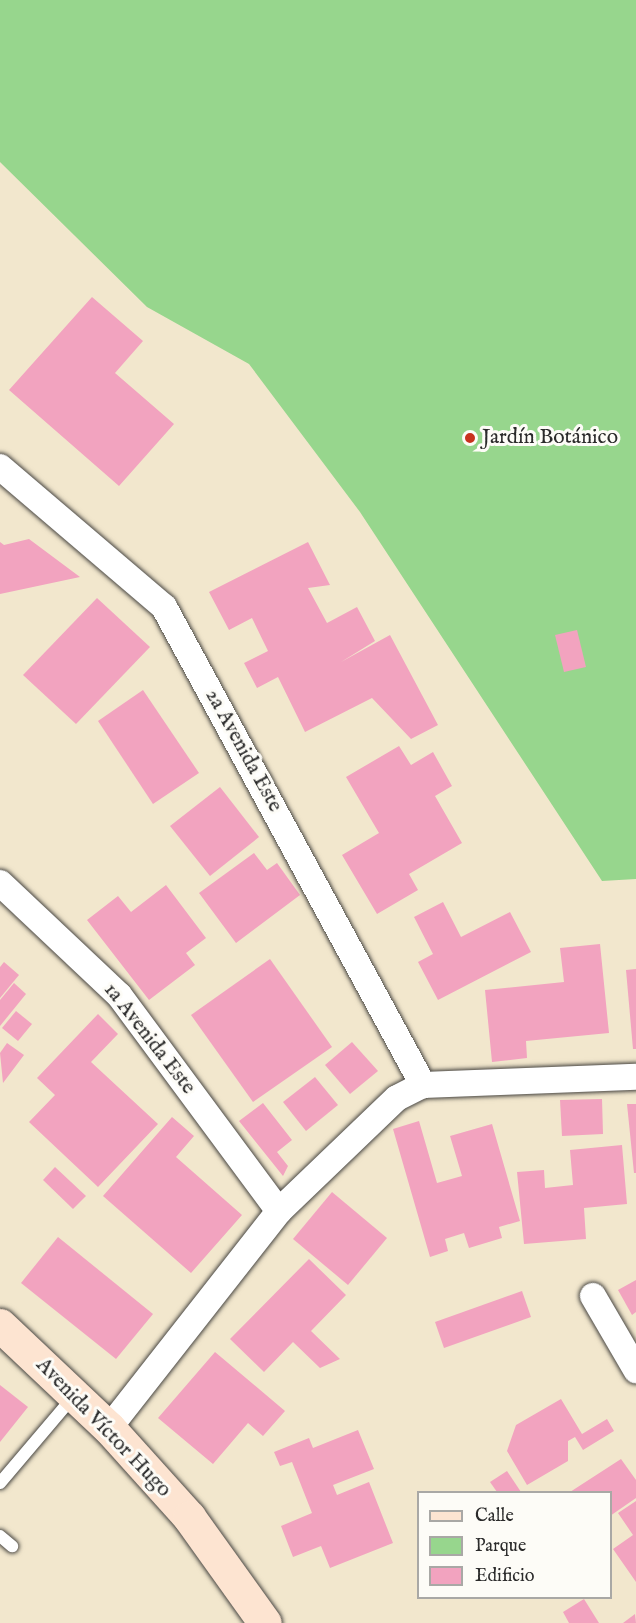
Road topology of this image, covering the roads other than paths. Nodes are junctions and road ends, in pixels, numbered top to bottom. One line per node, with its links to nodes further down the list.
1 (0, 466): 4 (street, 2a Avenida Este)
2 (0, 883): 5 (street, 1a Avenida Este)
3 (636, 1077): 4 (street)
4 (423, 1085): 5 (street)
5 (279, 1211): 10 (street)
6 (593, 1296): 8 (street)
7 (0, 1325): 9 (street, Avenida Víctor Hugo)
8 (636, 1370)
9 (73, 1397): 10 (street, Avenida Víctor Hugo); 11 (lane)
10 (109, 1428): 14 (street, Avenida Víctor Hugo)
11 (0, 1483)
12 (0, 1536): 13 (lane)
13 (12, 1546)
14 (265, 1623)

